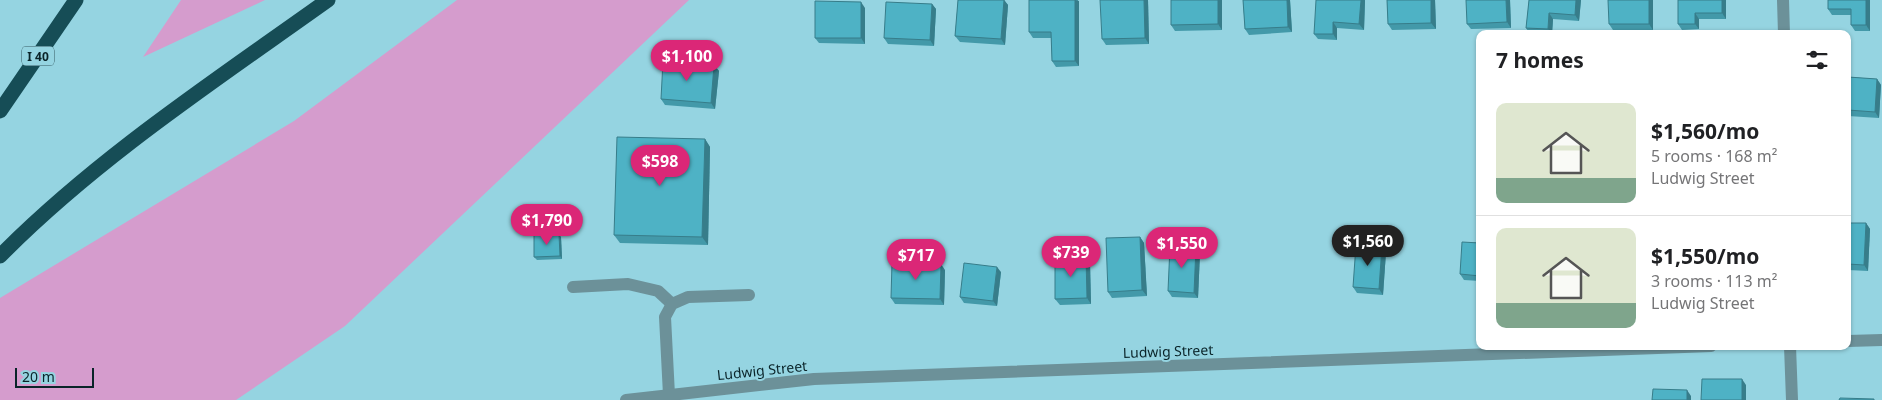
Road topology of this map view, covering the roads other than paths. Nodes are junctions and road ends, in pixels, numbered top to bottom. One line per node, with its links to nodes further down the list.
1 (76, 0): 5 (highway, I 40)
2 (328, 0): 6 (highway)
3 (1783, 0): 4 (street)
4 (1784, 30)
5 (0, 111)
6 (0, 256)
7 (573, 288): 9 (street)
8 (749, 295): 9 (street)
9 (672, 304): 14 (street)
10 (1882, 340): 11 (street)
11 (1851, 341)
12 (1602, 350): 14 (street, Ludwig Street)
13 (1790, 350): 16 (street)
14 (669, 395): 15 (street, Ludwig Street)
15 (626, 400)
16 (1792, 400)

